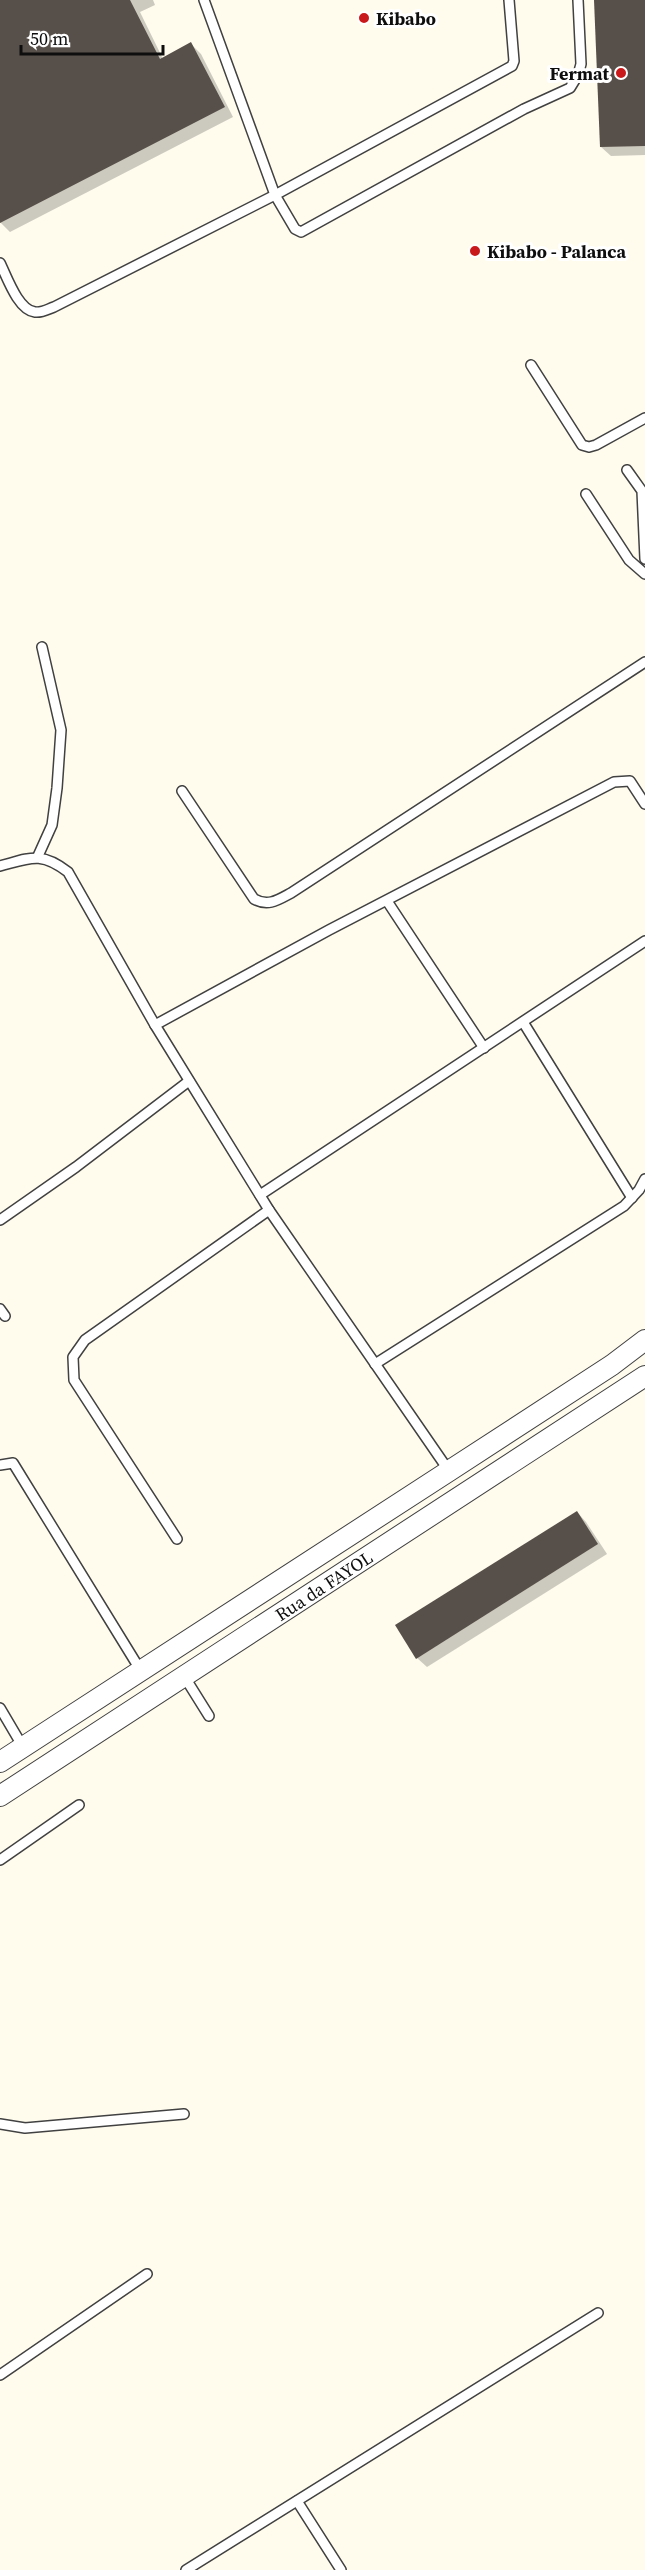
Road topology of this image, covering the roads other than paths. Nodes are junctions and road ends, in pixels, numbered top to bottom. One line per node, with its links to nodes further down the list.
1 (204, 0): 4 (lane)
2 (509, 0): 4 (lane)
3 (578, 0): 4 (lane)
4 (275, 195): 5 (lane)
5 (0, 263)
6 (531, 365): 7 (lane)
7 (645, 418)
8 (627, 470): 10 (lane)
9 (586, 494): 11 (lane)
10 (645, 559)
11 (645, 574)
12 (42, 647): 16 (lane)
13 (645, 662): 14 (lane)
14 (182, 791)
15 (645, 804): 18 (lane)
16 (38, 856): 17 (lane); 21 (lane)
17 (0, 866)
18 (387, 901): 21 (lane); 22 (lane)
19 (645, 941): 20 (lane)
20 (523, 1022): 22 (lane); 26 (lane)
21 (155, 1024): 23 (lane)
22 (484, 1048): 25 (lane)
23 (189, 1081): 25 (lane); 28 (lane)
24 (645, 1179): 26 (lane)
25 (260, 1195): 27 (lane)
26 (632, 1198): 30 (lane)
27 (269, 1210): 30 (lane); 34 (lane)
28 (0, 1220)
29 (645, 1340): 33 (street, Rua da FAYOL)
30 (375, 1364): 33 (lane)
31 (645, 1376): 36 (street, Rua da FAYOL)
32 (0, 1465): 35 (lane)
33 (449, 1471): 35 (street, Rua da FAYOL)
34 (177, 1539)
35 (141, 1671): 39 (street, Rua da FAYOL)
36 (184, 1676): 38 (lane); 41 (street, Rua da FAYOL)
37 (0, 1708): 39 (lane)
38 (209, 1716)
39 (23, 1746): 40 (street, Rua da FAYOL)
40 (0, 1762)
41 (0, 1796)
42 (79, 1805): 43 (lane)
43 (0, 1860)
44 (183, 2114): 45 (lane)
45 (0, 2124)
46 (147, 2274): 48 (lane)
47 (598, 2313): 49 (lane)
48 (0, 2375)
49 (297, 2501): 50 (lane); 51 (lane)
50 (186, 2570)
51 (341, 2570)

